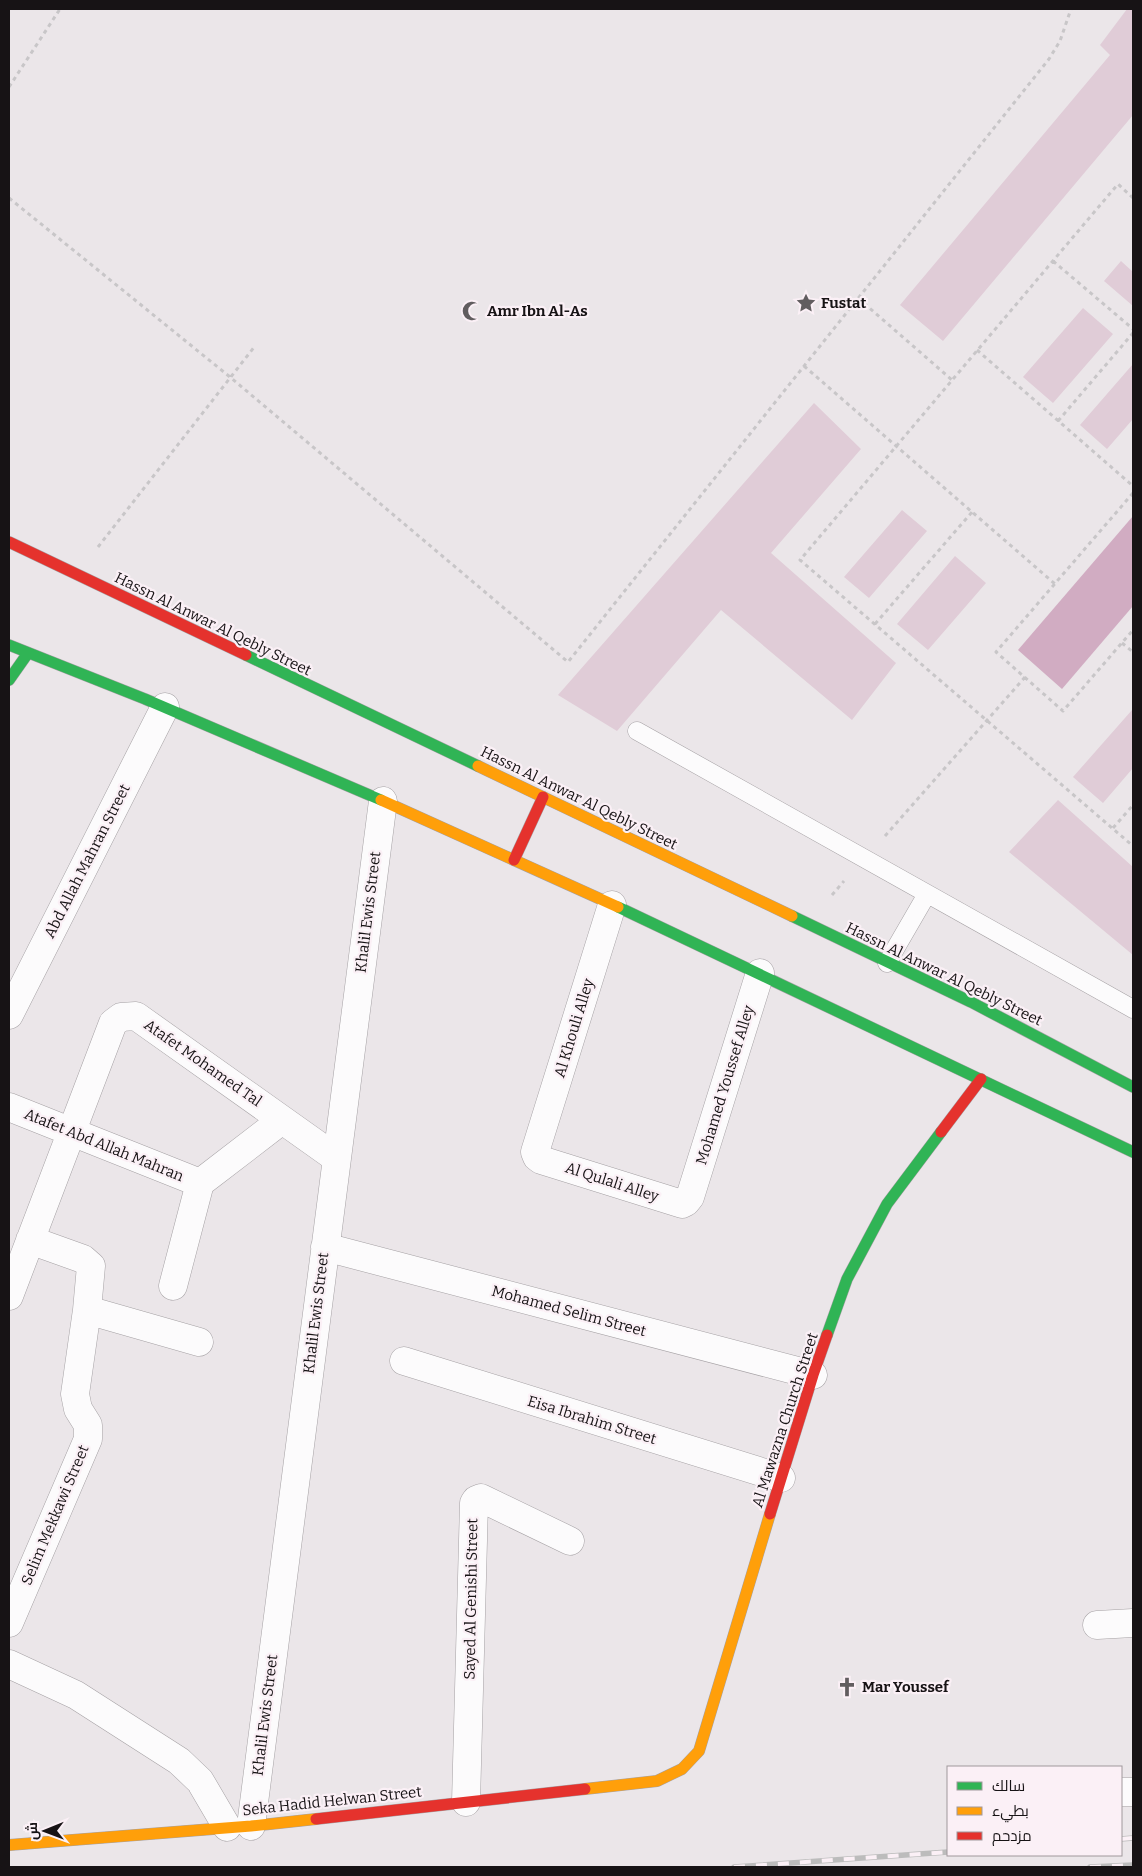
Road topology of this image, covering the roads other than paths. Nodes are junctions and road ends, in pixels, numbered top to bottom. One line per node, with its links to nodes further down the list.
1 (9, 542): 7 (main road, Hassn Al Anwar Al Qebly Street)
2 (9, 645): 3 (main road)
3 (28, 653): 4 (main road); 5 (main road)
4 (9, 680)
5 (165, 707): 8 (main road); 15 (street, Abd Allah Mahran Street)
6 (636, 732): 10 (lane)
7 (543, 797): 9 (main road); 12 (main road, Hassn Al Anwar Al Qebly Street)
8 (383, 801): 9 (main road); 23 (street, Khalil Ewis Street)
9 (514, 860): 11 (main road)
10 (927, 894): 12 (lane); 14 (lane)
11 (612, 905): 13 (main road); 21 (street, Al Khouli Alley)
12 (887, 963): 17 (main road, Hassn Al Anwar Al Qebly Street)
13 (760, 973): 16 (main road); 25 (street, Mohamed Youssef Alley)
14 (1133, 1008)
15 (9, 1015)
16 (981, 1079): 22 (main road); 33 (main road, Al Mawazna Church Street)
17 (1133, 1087)
18 (9, 1107): 20 (street, Atafet Abd Allah Mahran)
19 (282, 1120): 20 (street, Atafet Mohamed Tal); 23 (street, Atafet Mohamed Tal); 24 (street)
20 (71, 1132): 24 (street, Atafet Abd Allah Mahran); 26 (street)
21 (535, 1152): 25 (street, Al Qulali Alley)
22 (1133, 1152)
23 (336, 1158): 27 (street, Khalil Ewis Street)
24 (200, 1183): 28 (street)
25 (690, 1198)
26 (30, 1240): 29 (street); 30 (street, Selim Mekkawi Street)
27 (325, 1247): 33 (street, Mohamed Selim Street); 42 (street, Khalil Ewis Street)
28 (173, 1286)
29 (9, 1296)
30 (87, 1310): 31 (street); 36 (street, Selim Mekkawi Street)
31 (199, 1342)
32 (404, 1361): 34 (street, Eisa Ibrahim Street)
33 (813, 1375): 34 (main road, Al Mawazna Church Street)
34 (781, 1478): 40 (main road, Al Mawazna Church Street)
35 (570, 1541): 41 (street, Sayed Al Genishi Street)
36 (9, 1623)
37 (1133, 1624): 38 (street)
38 (1097, 1625)
39 (9, 1664): 42 (street)
40 (657, 1781): 41 (main road, Seka Hadid Helwan Street)
41 (466, 1802): 42 (main road, Seka Hadid Helwan Street)
42 (239, 1826): 43 (main road, Seka Hadid Helwan Street)
43 (9, 1845)

